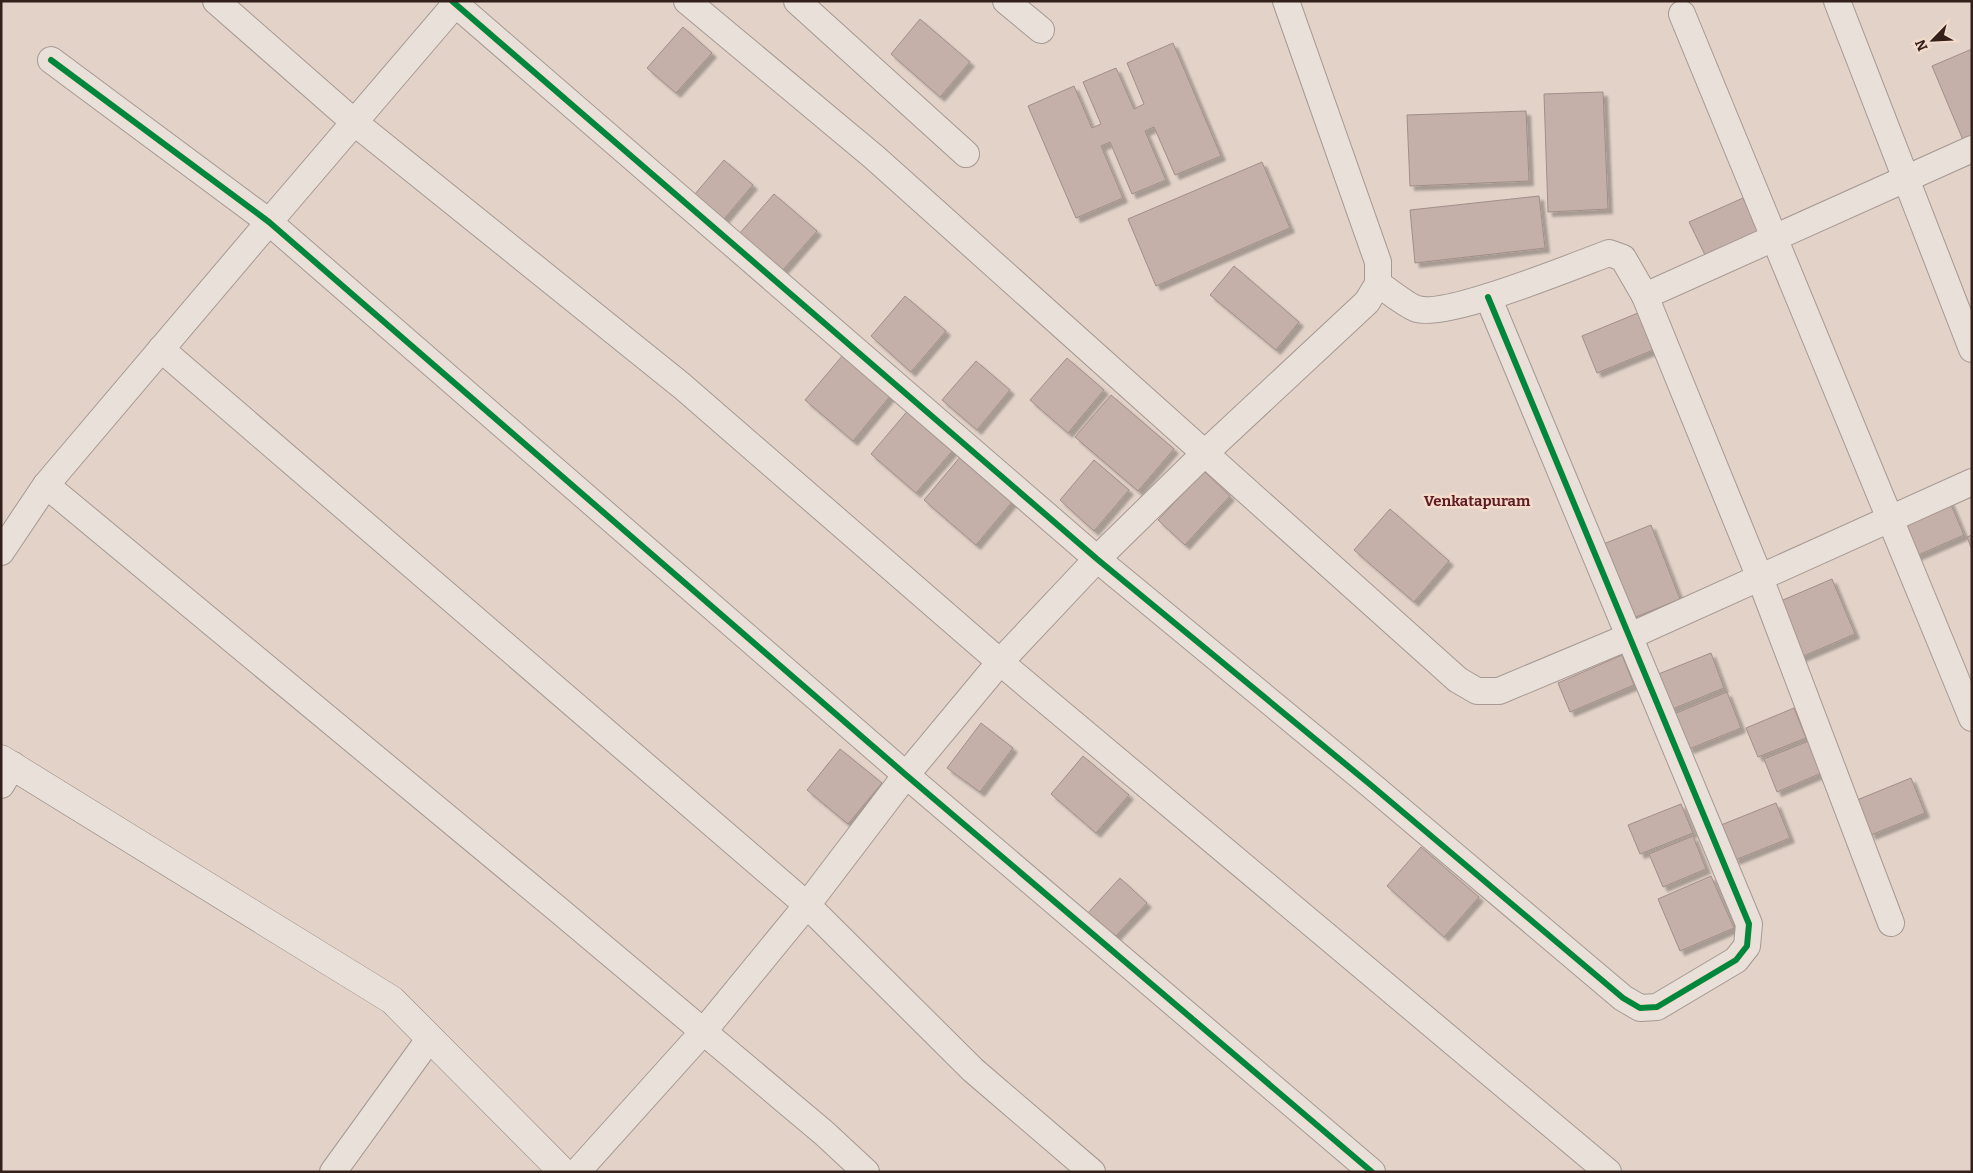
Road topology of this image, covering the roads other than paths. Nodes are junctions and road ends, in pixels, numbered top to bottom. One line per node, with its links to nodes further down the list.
1 (216, 1): 11 (street)
2 (687, 1): 22 (street)
3 (797, 1): 13 (street)
4 (1006, 1): 9 (street)
5 (1286, 1): 17 (street)
6 (1837, 1): 14 (street)
7 (456, 2): 11 (street); 27 (street)
8 (1682, 14): 16 (street)
9 (1041, 30)
10 (51, 60): 15 (street)
11 (354, 122): 15 (street); 30 (street)
12 (1972, 149): 14 (street)
13 (966, 154)
14 (1907, 179): 16 (street); 20 (street)
15 (269, 222): 21 (street); 33 (street)
16 (1774, 237): 18 (street); 25 (street)
17 (1378, 284): 19 (street); 22 (street)
18 (1645, 296): 19 (street); 28 (street)
19 (1488, 297): 29 (street)
20 (1972, 349)
21 (161, 350): 24 (street); 34 (street)
22 (1205, 453): 27 (street); 29 (street)
23 (1972, 482): 25 (street)
24 (46, 485): 26 (street); 36 (street)
25 (1889, 519): 28 (street); 31 (street)
26 (1, 552)
27 (1097, 559): 29 (street); 30 (street)
28 (1760, 578): 29 (street); 35 (street)
29 (1628, 637)
30 (1000, 662): 33 (street); 44 (street)
31 (1972, 718)
32 (5, 770): 37 (street)
33 (906, 775): 34 (street); 43 (street)
34 (807, 905): 36 (street); 42 (street)
35 (1891, 922)
36 (703, 1032): 40 (street); 41 (street)
37 (430, 1038): 38 (street); 39 (street)
38 (333, 1172)
39 (563, 1172)
40 (578, 1172)
41 (866, 1172)
42 (1092, 1172)
43 (1372, 1172)
44 (1608, 1172)

